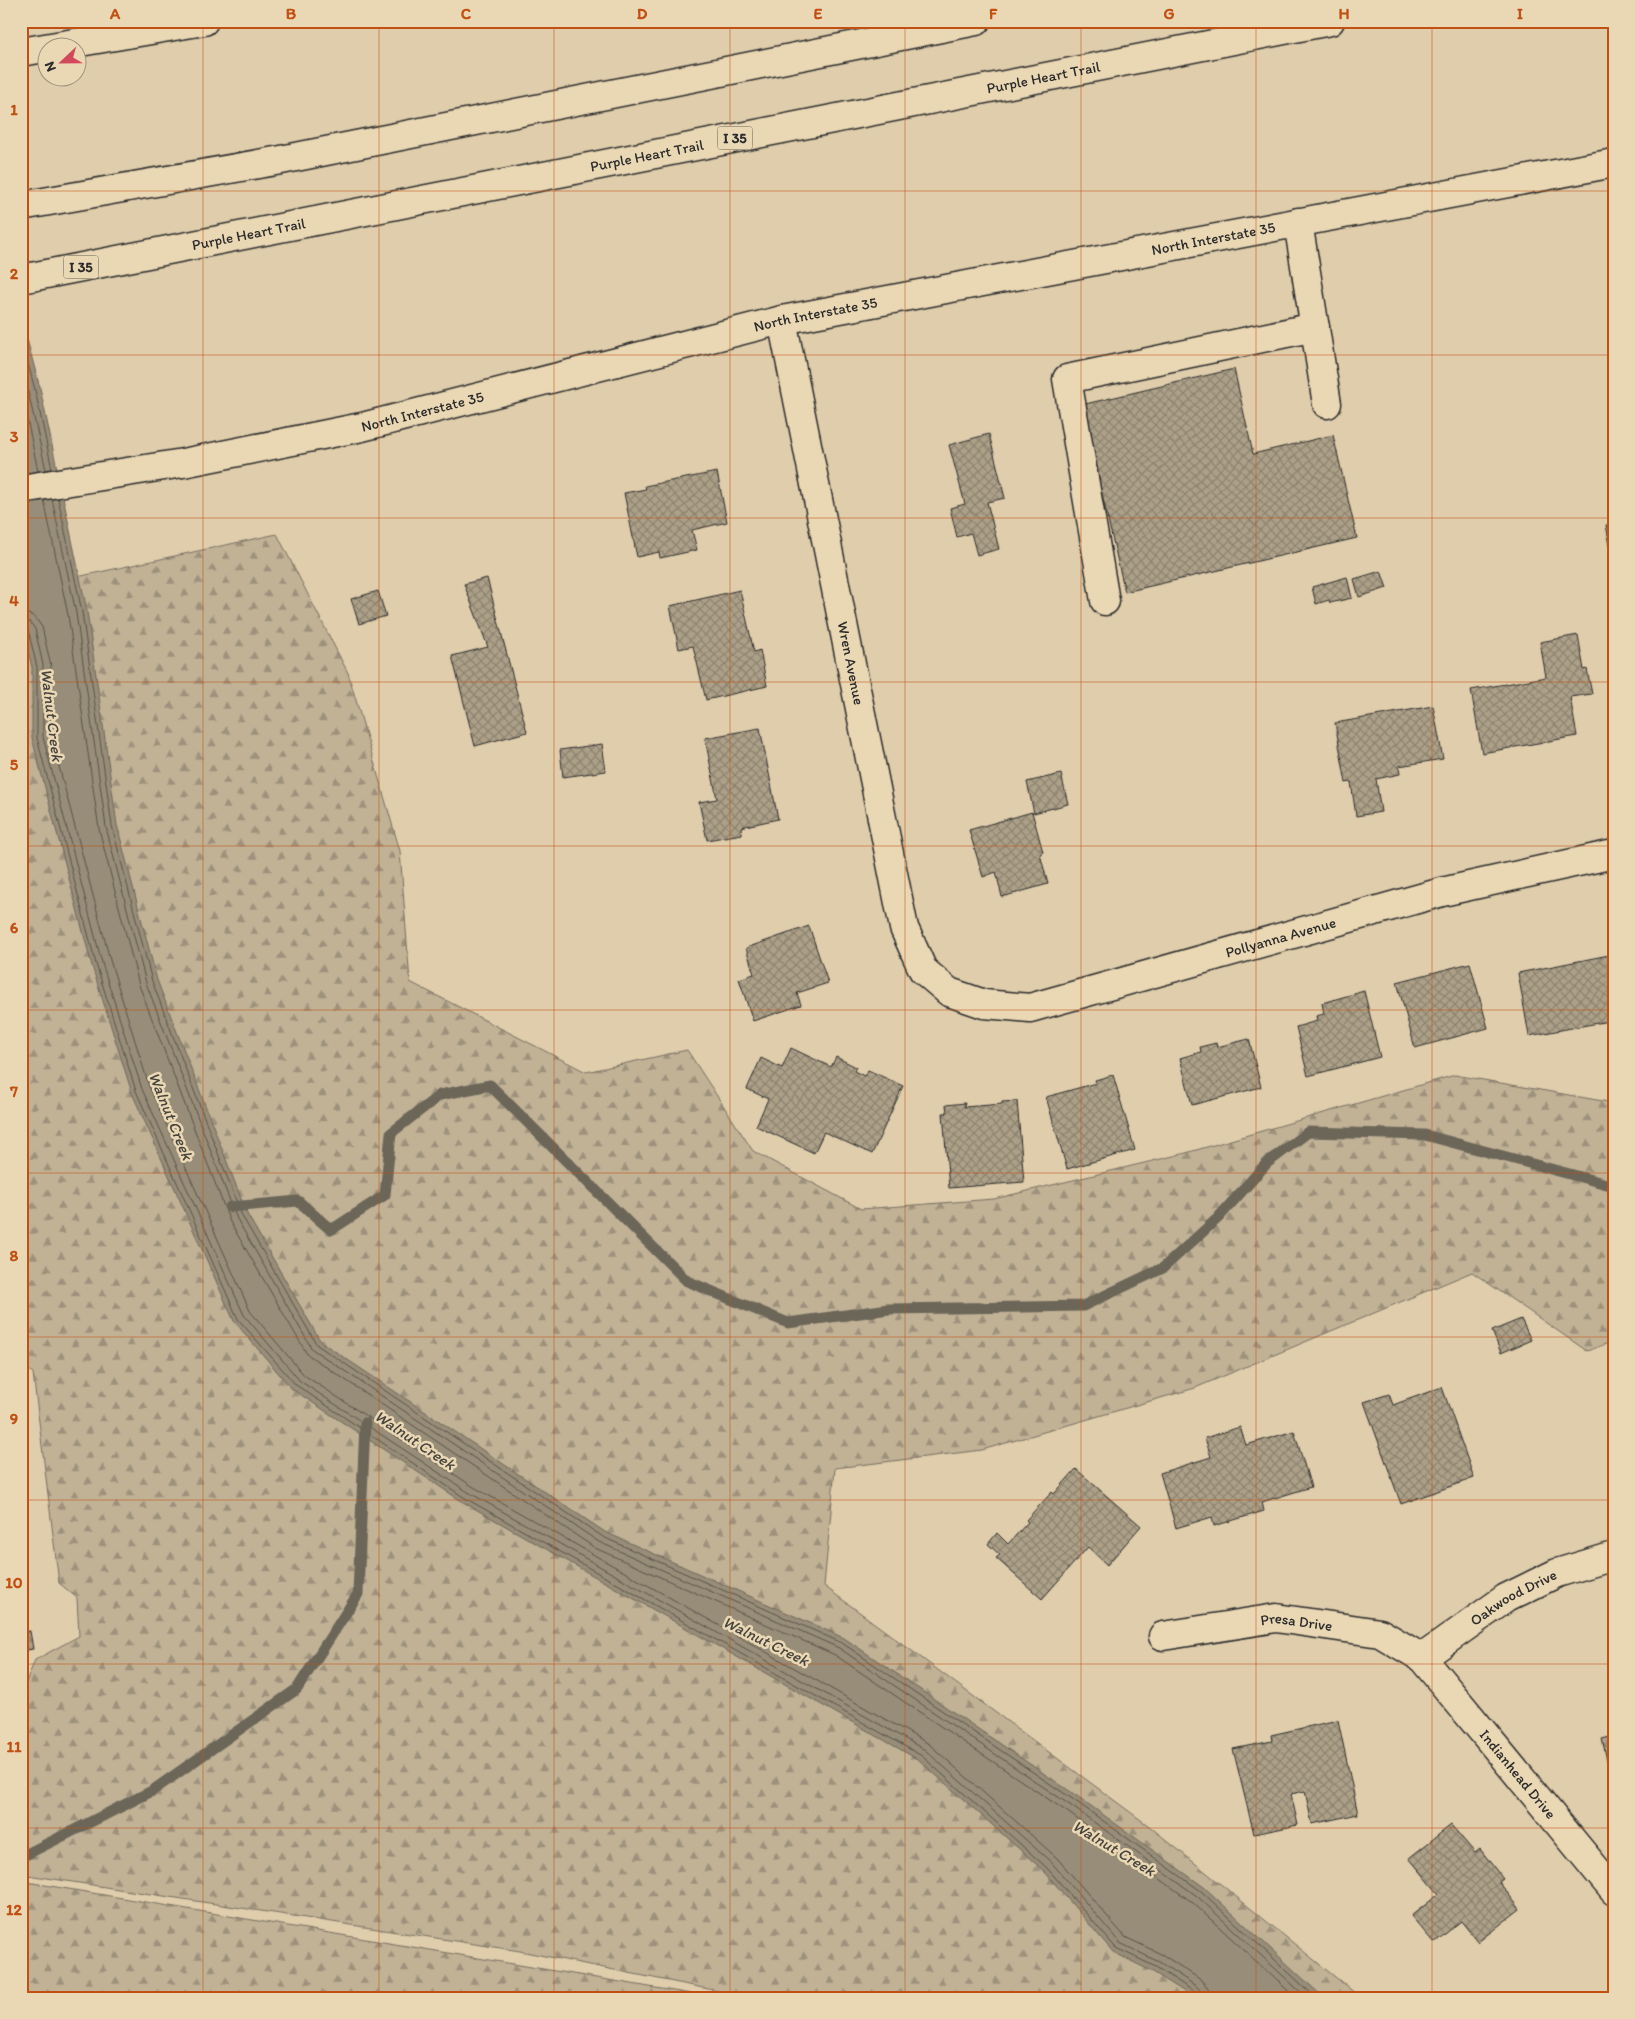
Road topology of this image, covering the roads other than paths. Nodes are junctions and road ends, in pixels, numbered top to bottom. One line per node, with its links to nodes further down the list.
1 (204, 21): 4 (main road)
2 (976, 21): 6 (main road)
3 (1330, 21): 8 (main road, Purple Heart Trail / I 35)
4 (21, 52)
5 (1614, 163): 7 (main road, North Interstate 35)
6 (21, 206)
7 (1298, 222): 9 (main road, North Interstate 35); 10 (main road)
8 (21, 279)
9 (782, 320): 12 (main road, North Interstate 35); 15 (main road, Wren Avenue)
10 (1314, 327): 11 (main road); 13 (main road)
11 (1327, 404)
12 (21, 489)
13 (1104, 601)
14 (1614, 854): 15 (main road, Pollyanna Avenue)
15 (949, 992)
16 (1614, 1556): 18 (main road, Oakwood Drive)
17 (1164, 1636): 18 (main road, Presa Drive)
18 (1422, 1658): 19 (main road, Indianhead Drive)
19 (1614, 1891)

